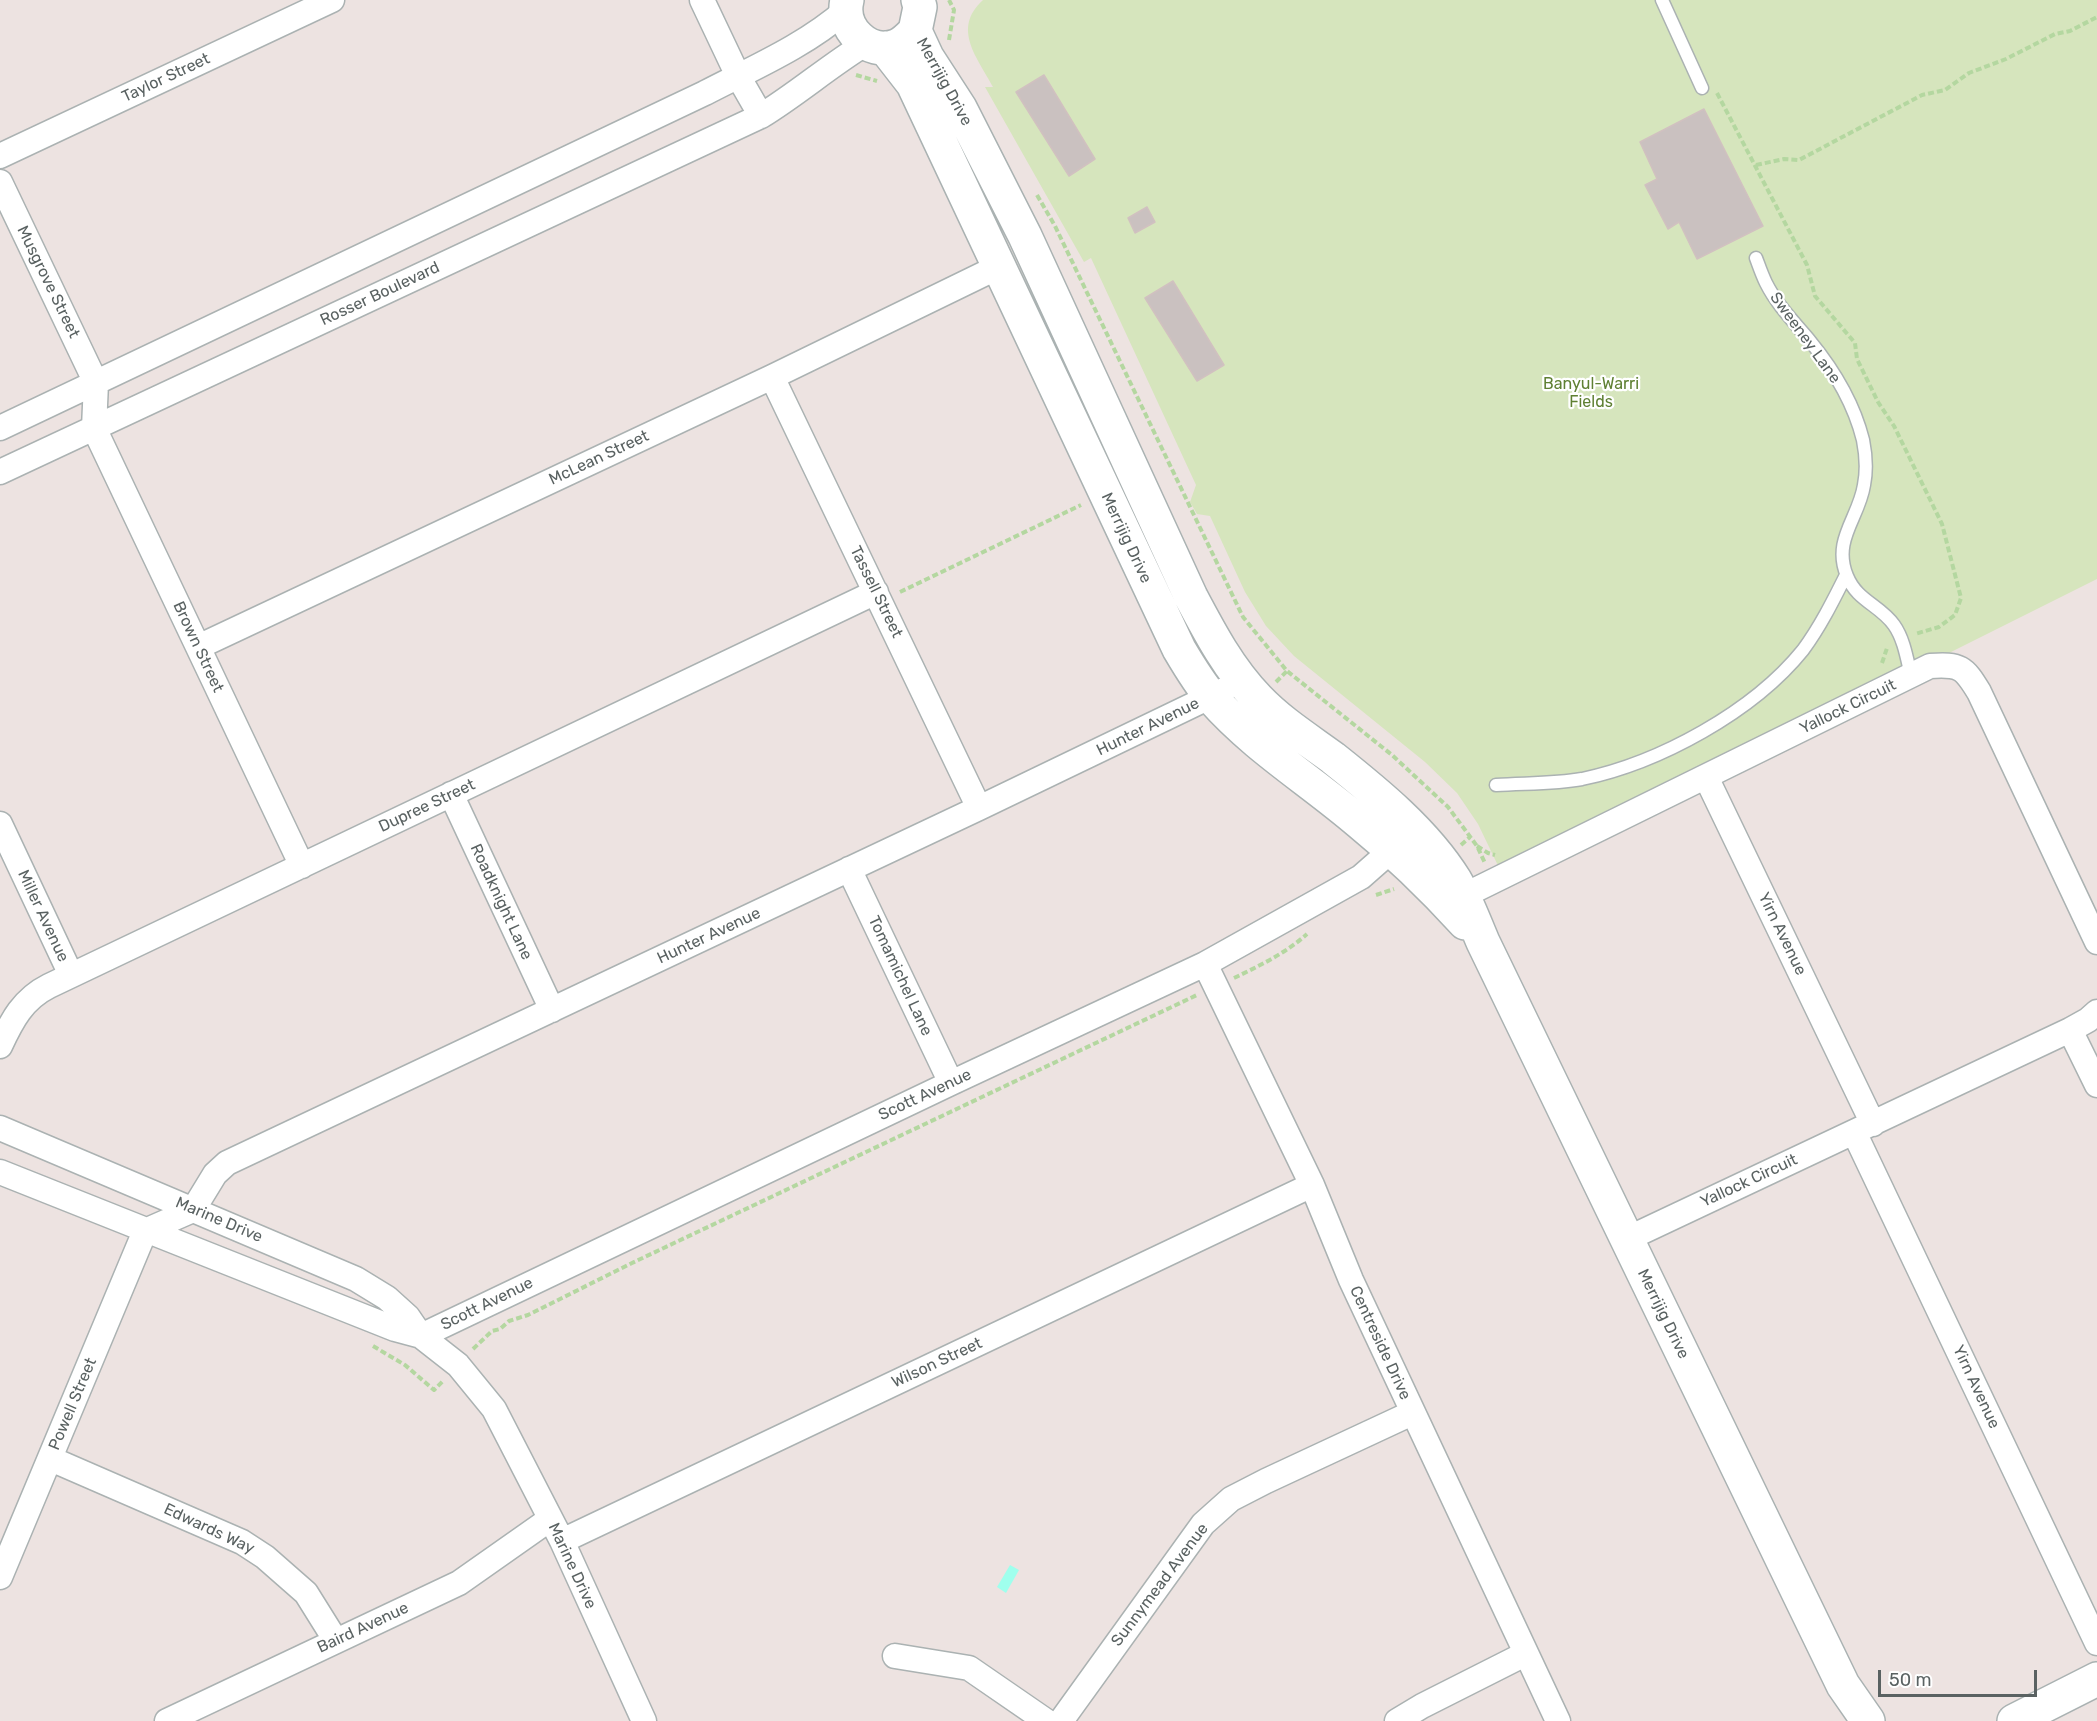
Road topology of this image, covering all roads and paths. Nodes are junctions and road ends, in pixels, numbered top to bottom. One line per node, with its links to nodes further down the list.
1 (332, 0): 13 (street, Taylor Street)
2 (702, 0): 10 (street)
3 (949, 0): 8 (path)
4 (1662, 0): 11 (lane)
5 (846, 5): 9 (street, Merrijig Drive); 10 (street)
6 (921, 13): 9 (street, Merrijig Drive); 31 (street, Merrijig Drive)
7 (2097, 17): 14 (path)
8 (948, 45)
9 (875, 46): 12 (street, Rosser Boulevard); 18 (street, Merrijig Drive)
10 (738, 76): 12 (street); 20 (street)
11 (1708, 87): 14 (path)
12 (761, 116): 22 (street, Rosser Boulevard)
13 (0, 156)
14 (1756, 165): 27 (path)
15 (0, 182): 20 (street, Musgrove Street)
16 (1031, 185): 39 (path)
17 (1756, 258): 25 (lane, Sweeney Lane)
18 (998, 267): 19 (street, McLean Street); 32 (street, Merrijig Drive)
19 (772, 377): 26 (street, Tassell Street); 28 (street, McLean Street)
20 (96, 382): 21 (street); 22 (street)
21 (0, 428)
22 (94, 428): 23 (street, Rosser Boulevard); 28 (street, Brown Street)
23 (0, 472)
24 (1081, 505): 26 (path)
25 (1846, 575): 27 (lane); 34 (lane)
26 (878, 597): 35 (street, Dupree Street); 36 (street, Tassell Street)
27 (1900, 638): 29 (path); 30 (lane)
28 (198, 647): 41 (street, Brown Street)
29 (1881, 667)
30 (1911, 676): 33 (street, Yallock Circuit); 46 (street, Yallock Circuit)
31 (1242, 681): 32 (street, Hunter Avenue); 38 (street, Merrijig Drive)
32 (1210, 697): 36 (street, Hunter Avenue); 38 (street, Merrijig Drive)
33 (1706, 777): 43 (street, Yallock Circuit); 56 (street, Yirn Avenue)
34 (1496, 784)
35 (451, 794): 41 (street, Dupree Street); 49 (street, Roadknight Lane)
36 (979, 808): 42 (street, Hunter Avenue)
37 (0, 824): 48 (street, Miller Avenue)
38 (1403, 840): 44 (street, Merrijig Drive); 45 (street, Merrijig Drive); 47 (street, Scott Avenue)
39 (1477, 846): 40 (path); 43 (path)
40 (1499, 855)
41 (302, 866): 48 (street, Dupree Street)
42 (849, 869): 49 (street, Hunter Avenue); 53 (street, Tomamichel Lane)
43 (1493, 881): 44 (street, Yallock Circuit)
44 (1463, 896): 45 (street, Merrijig Drive)
45 (1483, 942): 61 (street, Merrijig Drive)
46 (2097, 942)
47 (1205, 964): 53 (street, Scott Avenue); 58 (street, Centreside Drive)
48 (71, 975): 52 (street, Dupree Street)
49 (552, 1010): 59 (street, Hunter Avenue)
50 (2097, 1012): 51 (street, Yallock Circuit)
51 (2070, 1030): 54 (street); 56 (street, Yallock Circuit)
52 (0, 1046)
53 (951, 1083): 62 (street, Scott Avenue)
54 (2097, 1085)
55 (0, 1128): 59 (street, Marine Drive)
56 (1864, 1128): 61 (street, Yallock Circuit); 69 (street, Yirn Avenue)
57 (0, 1172): 60 (street, Marine Drive)
58 (1312, 1185): 63 (street, Centreside Drive); 66 (street, Wilson Street)
59 (193, 1210): 60 (street); 62 (street, Marine Drive)
60 (145, 1231): 62 (street, Marine Drive); 64 (street, Powell Street)
61 (1627, 1239): 73 (street, Merrijig Drive)
62 (421, 1336): 65 (street, Marine Drive)
63 (1412, 1413): 70 (street, Centreside Drive); 77 (street, Sunnymead Avenue)
64 (51, 1459): 67 (street, Powell Street); 68 (street, Edwards Way)
65 (550, 1519): 66 (street, Marine Drive); 68 (street, Baird Avenue)
66 (562, 1541): 75 (street, Marine Drive)
67 (0, 1577)
68 (336, 1641): 74 (street, Baird Avenue)
69 (2097, 1643)
70 (1526, 1654): 78 (street); 79 (street, Centreside Drive)
71 (895, 1656): 76 (street)
72 (2097, 1679): 82 (street)
73 (1843, 1685): 80 (street, Merrijig Drive); 81 (street, Merrijig Drive)
74 (167, 1721)
75 (644, 1721)
76 (1046, 1721)
77 (1061, 1721)
78 (1397, 1721)
79 (1558, 1721)
80 (1855, 1721)
81 (1868, 1721)
82 (2014, 1721)

